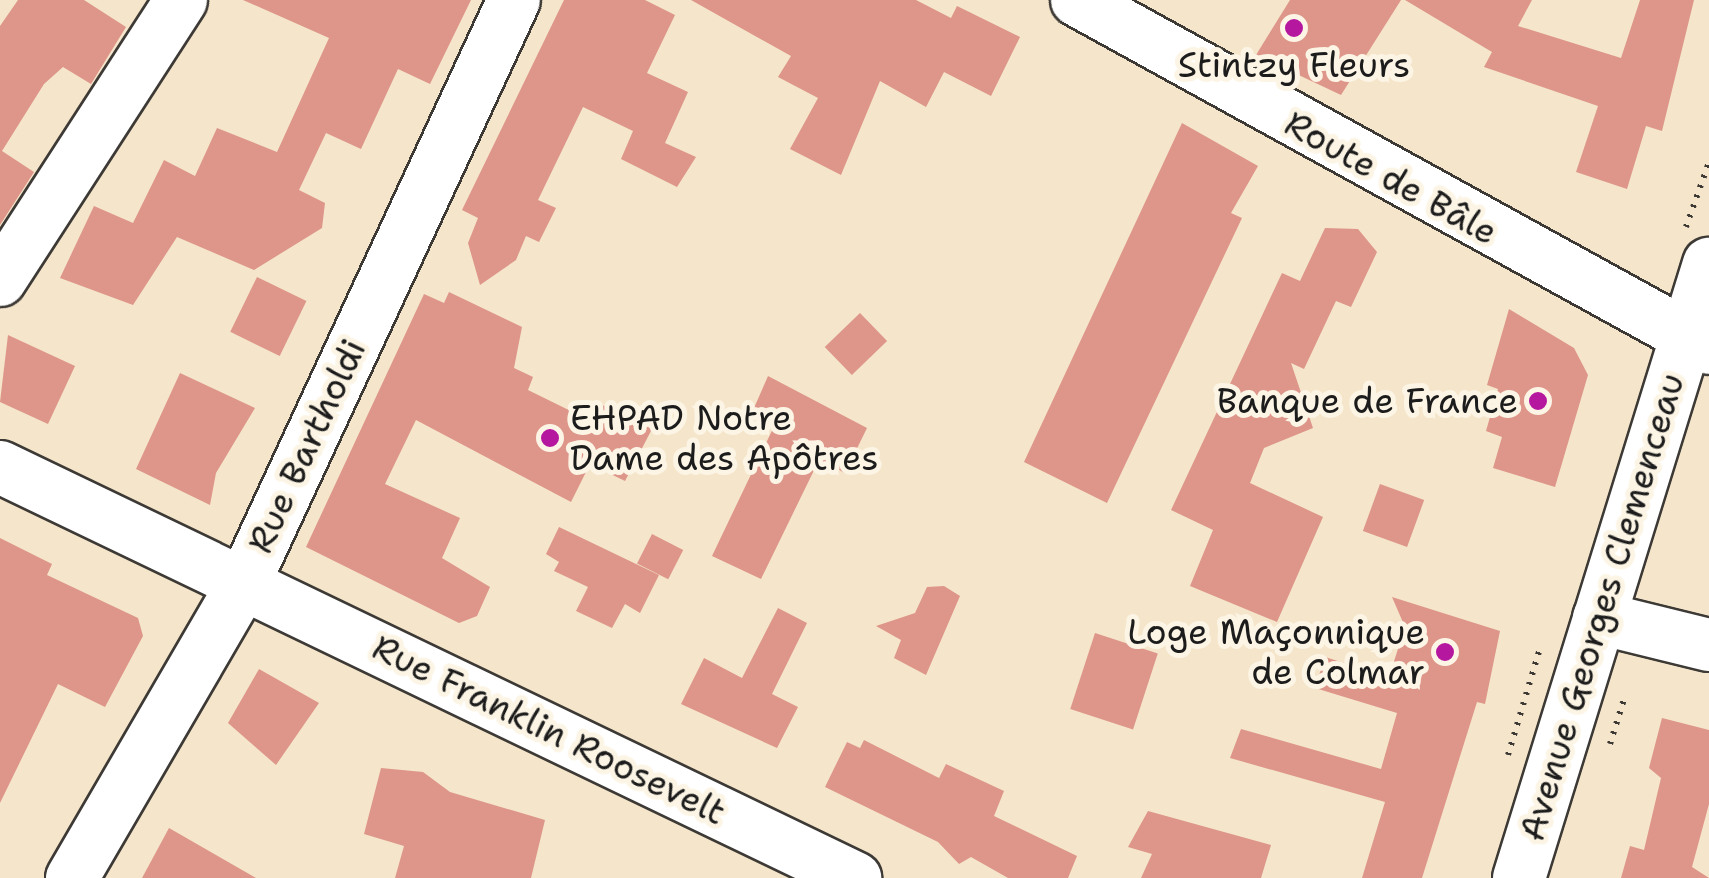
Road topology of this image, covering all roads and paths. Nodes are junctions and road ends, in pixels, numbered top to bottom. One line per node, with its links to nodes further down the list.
1 (181, 0): 5 (street)
2 (514, 0): 8 (street, Rue Bartholdi)
3 (1077, 0): 6 (street, Route de Bâle)
4 (1709, 264): 6 (street, Avenue Georges Clemenceau)
5 (0, 280)
6 (1697, 342): 9 (street, Avenue Georges Clemenceau)
7 (0, 467): 8 (street, Rue Franklin Roosevelt)
8 (244, 582): 11 (street, Rue Bartholdi); 12 (street, Rue Franklin Roosevelt)
9 (1599, 618): 10 (street); 13 (street, Avenue Georges Clemenceau)
10 (1709, 645)
11 (72, 878)
12 (854, 878)
13 (1520, 878)

